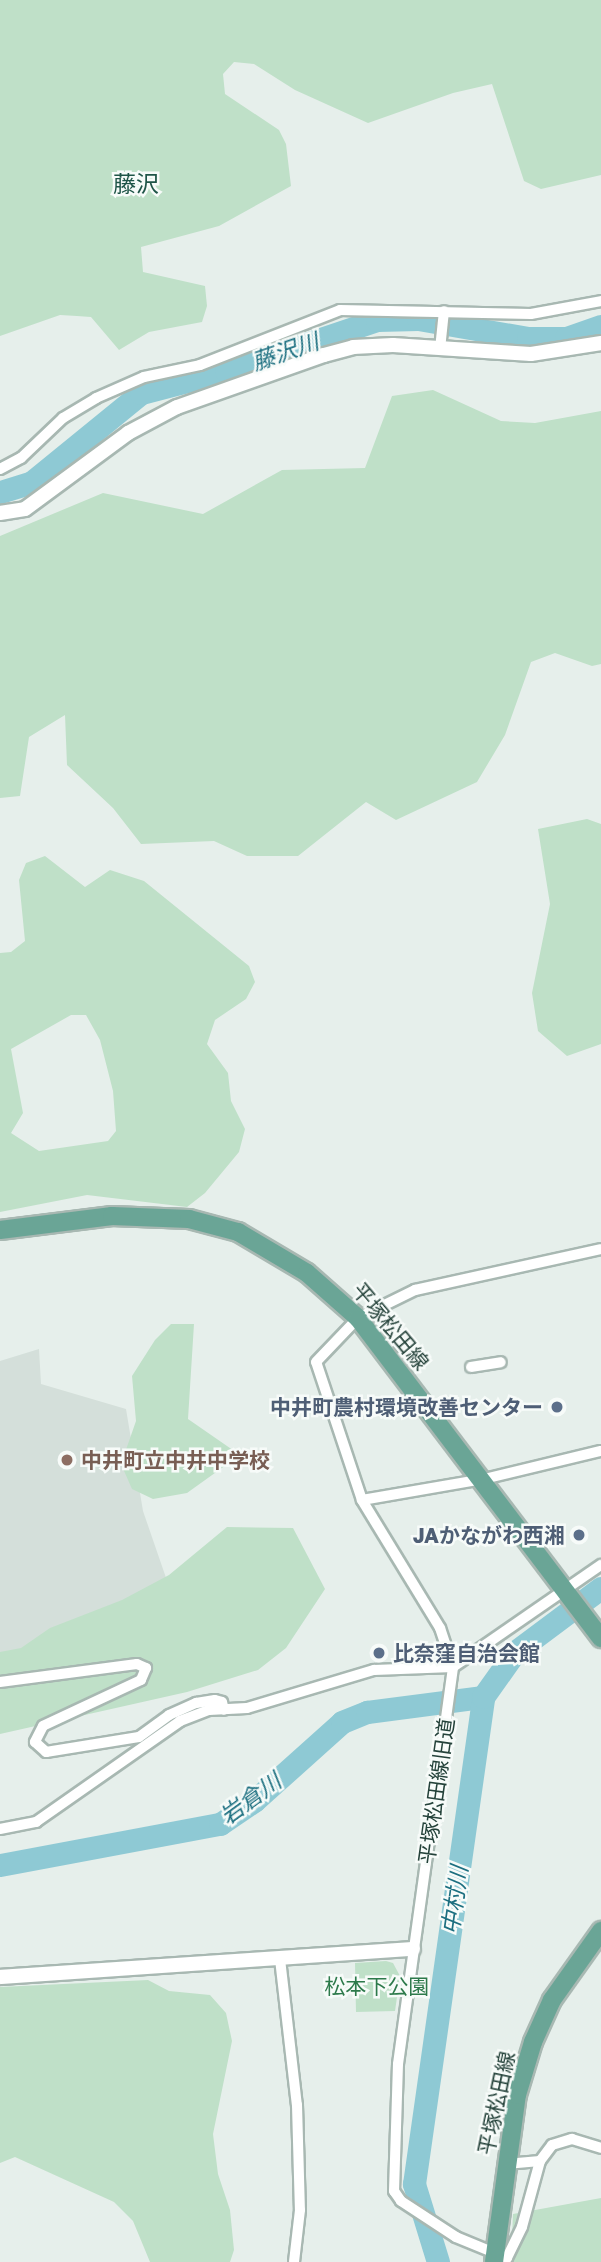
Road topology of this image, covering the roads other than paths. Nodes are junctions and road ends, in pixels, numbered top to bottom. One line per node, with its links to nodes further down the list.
1 (601, 301): 2 (street)
2 (444, 311): 4 (street); 5 (street)
3 (601, 342): 4 (street)
4 (440, 349): 6 (street)
5 (0, 469)
6 (0, 513)
7 (0, 1230): 9 (main road, 平塚松田線)
8 (601, 1249): 9 (street)
9 (358, 1318): 13 (main road, 平塚松田線); 14 (street, 平塚松田線旧道)
10 (501, 1362): 11 (street)
11 (471, 1367)
12 (601, 1451): 13 (street)
13 (484, 1479): 14 (street); 16 (main road, 平塚松田線)
14 (362, 1500): 18 (street, 平塚松田線旧道)
15 (601, 1565): 16 (street)
16 (566, 1591): 17 (main road, 平塚松田線); 18 (street)
17 (598, 1633)
18 (453, 1667): 20 (street); 23 (street, 平塚松田線旧道)
19 (0, 1682): 20 (street)
20 (224, 1710): 21 (street)
21 (0, 1829)
22 (601, 1931): 28 (main road, 平塚松田線)
23 (413, 1949): 24 (street); 29 (street, 平塚松田線旧道)
24 (280, 1959): 25 (street); 30 (street)
25 (0, 1977)
26 (601, 2148): 27 (street)
27 (540, 2161): 28 (street); 29 (street)
28 (506, 2164): 29 (main road, 平塚松田線)
29 (495, 2257)
30 (294, 2262)

